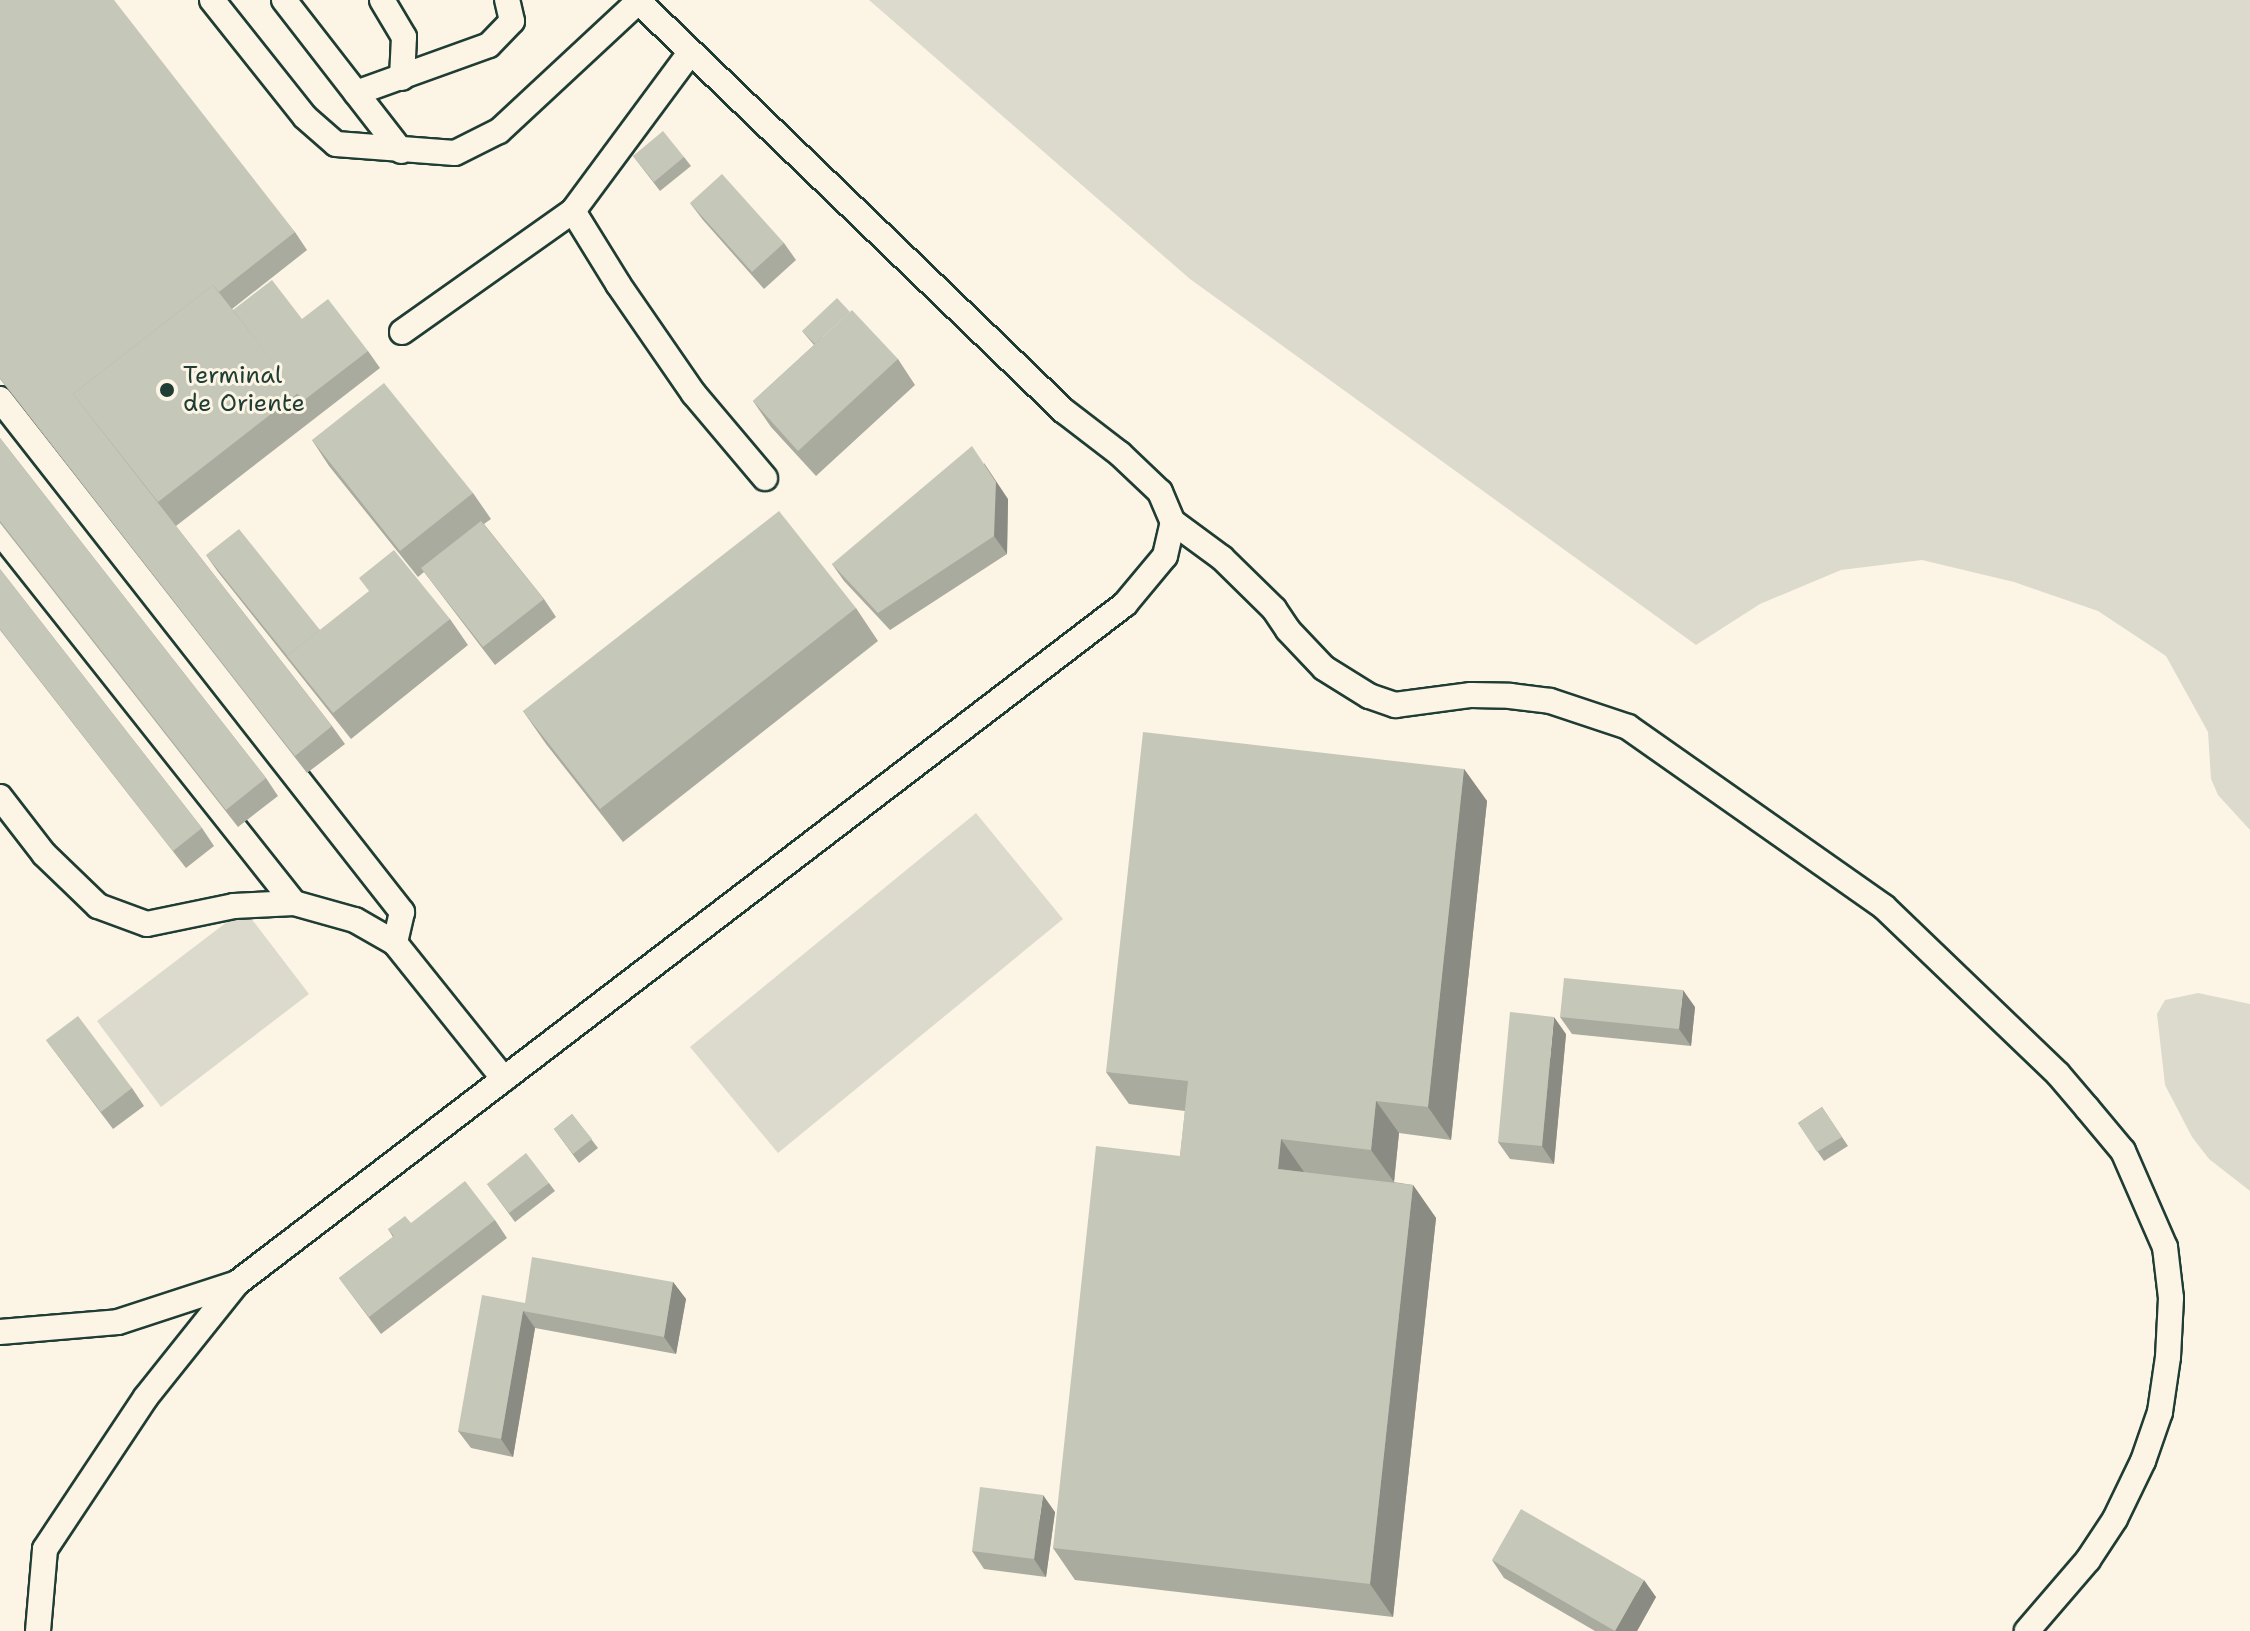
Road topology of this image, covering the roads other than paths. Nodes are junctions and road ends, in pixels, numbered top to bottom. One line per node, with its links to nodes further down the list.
1 (212, 0): 9 (lane)
2 (284, 0): 8 (lane)
3 (382, 0): 7 (lane)
4 (507, 0): 7 (lane)
5 (638, 1): 6 (lane); 9 (lane)
6 (690, 53): 10 (lane); 14 (lane)
7 (402, 78): 8 (lane)
8 (356, 93): 9 (lane)
9 (401, 151)
10 (573, 211): 11 (lane); 13 (lane)
11 (402, 332)
12 (0, 399): 18 (lane)
13 (765, 478)
14 (1173, 522): 19 (lane); 23 (lane)
15 (0, 532): 17 (lane)
16 (0, 797): 17 (lane)
17 (294, 903): 18 (lane)
18 (395, 943): 19 (lane)
19 (504, 1079): 20 (lane)
20 (237, 1283): 21 (lane); 22 (lane)
21 (0, 1332)
22 (38, 1631)
23 (2027, 1631)

